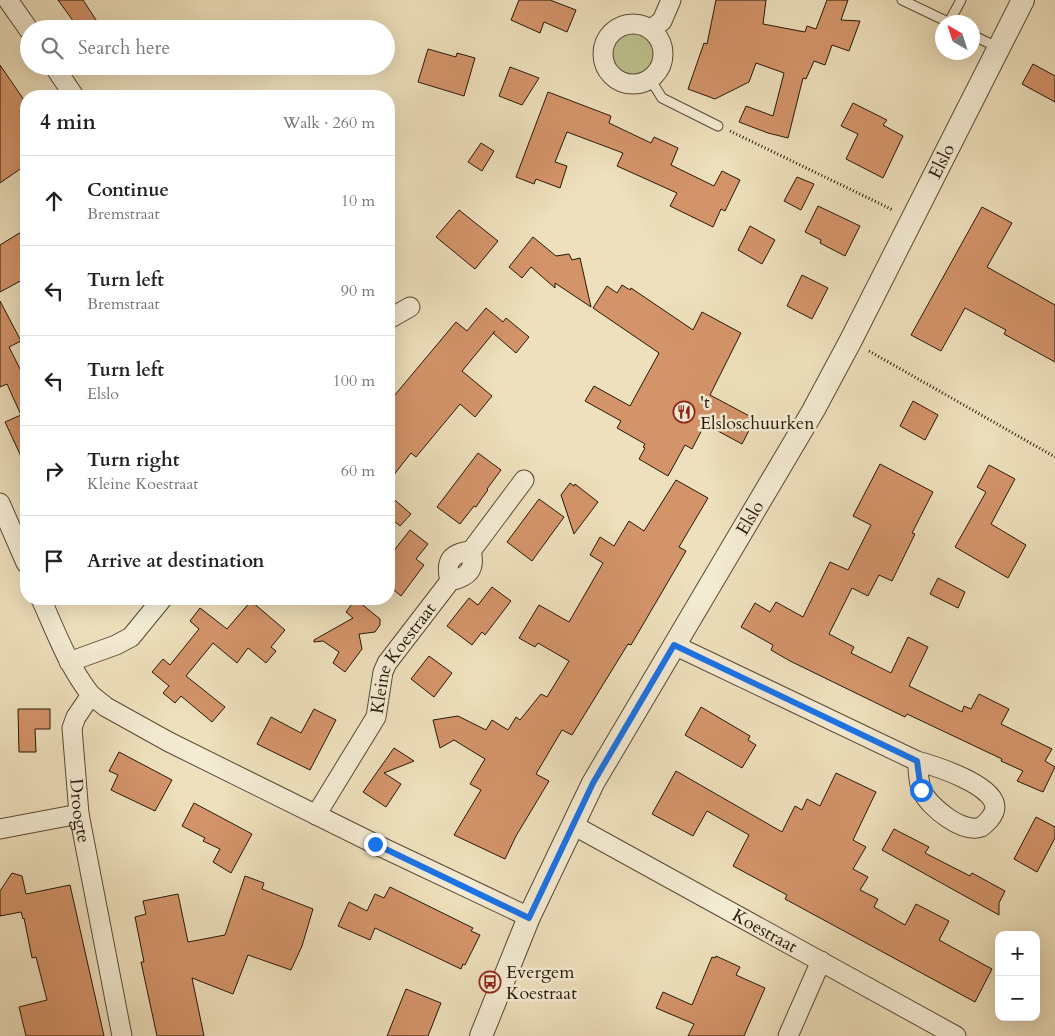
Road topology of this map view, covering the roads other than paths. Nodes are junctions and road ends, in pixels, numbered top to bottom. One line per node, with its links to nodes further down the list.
1 (8, 0): 8 (street)
2 (671, 0): 9 (street)
3 (902, 0): 6 (lane)
4 (961, 0): 7 (lane)
5 (1023, 0): 11 (street, Elslo)
6 (935, 15)
7 (953, 15)
8 (22, 20)
9 (652, 29): 13 (street); 13 (street)
10 (980, 39): 11 (lane)
11 (999, 48): 23 (street, Elslo)
12 (60, 75): 14 (street)
13 (650, 79): 15 (lane)
14 (70, 90)
15 (718, 126)
16 (410, 307): 17 (street)
17 (395, 316)
18 (524, 480): 28 (street, Kleine Koestraat)
19 (0, 503): 20 (street)
20 (20, 550)
21 (45, 605): 24 (street)
22 (157, 605): 24 (street)
23 (674, 645): 26 (street); 29 (street, Elslo)
24 (69, 662): 25 (street)
25 (91, 695): 27 (street, Droogte); 28 (street)
26 (917, 761)
27 (79, 814): 30 (street); 33 (street, Droogte)
28 (316, 814): 31 (street)
29 (573, 825): 31 (street, Elslo); 32 (street, Koestraat)
30 (0, 829)
31 (529, 918): 34 (street, Elslo)
32 (821, 960): 35 (street); 36 (street, Koestraat)
33 (122, 1036)
34 (481, 1036)
35 (788, 1036)
36 (956, 1036)

